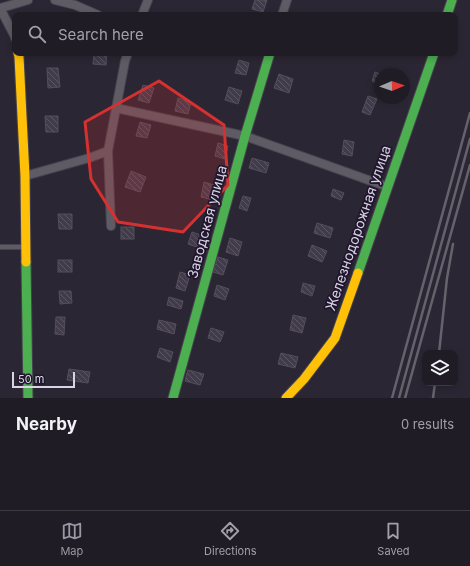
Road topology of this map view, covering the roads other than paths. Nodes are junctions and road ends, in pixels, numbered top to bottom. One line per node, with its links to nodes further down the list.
1 (28, 0): 6 (street)
2 (55, 0): 7 (street)
3 (148, 0): 8 (street)
4 (287, 0): 9 (street)
5 (452, 0): 10 (street)
6 (0, 8): 11 (street)
7 (91, 12)
8 (143, 12)
9 (283, 12)
10 (448, 12)
11 (12, 32)
12 (18, 56): 19 (street)
13 (127, 56): 16 (street)
14 (269, 56): 17 (street, Заводская улица)
15 (433, 56): 20 (street, Железнодорожная улица)
16 (116, 108): 17 (street); 18 (street)
17 (245, 136): 20 (street); 25 (street, Заводская улица)
18 (108, 151): 19 (street); 21 (street)
19 (25, 176): 23 (street)
20 (388, 187): 26 (street, Железнодорожная улица)
21 (111, 226)
22 (0, 247): 23 (lane)
23 (26, 247): 24 (street)
24 (28, 398)
25 (172, 398)
26 (286, 398)

